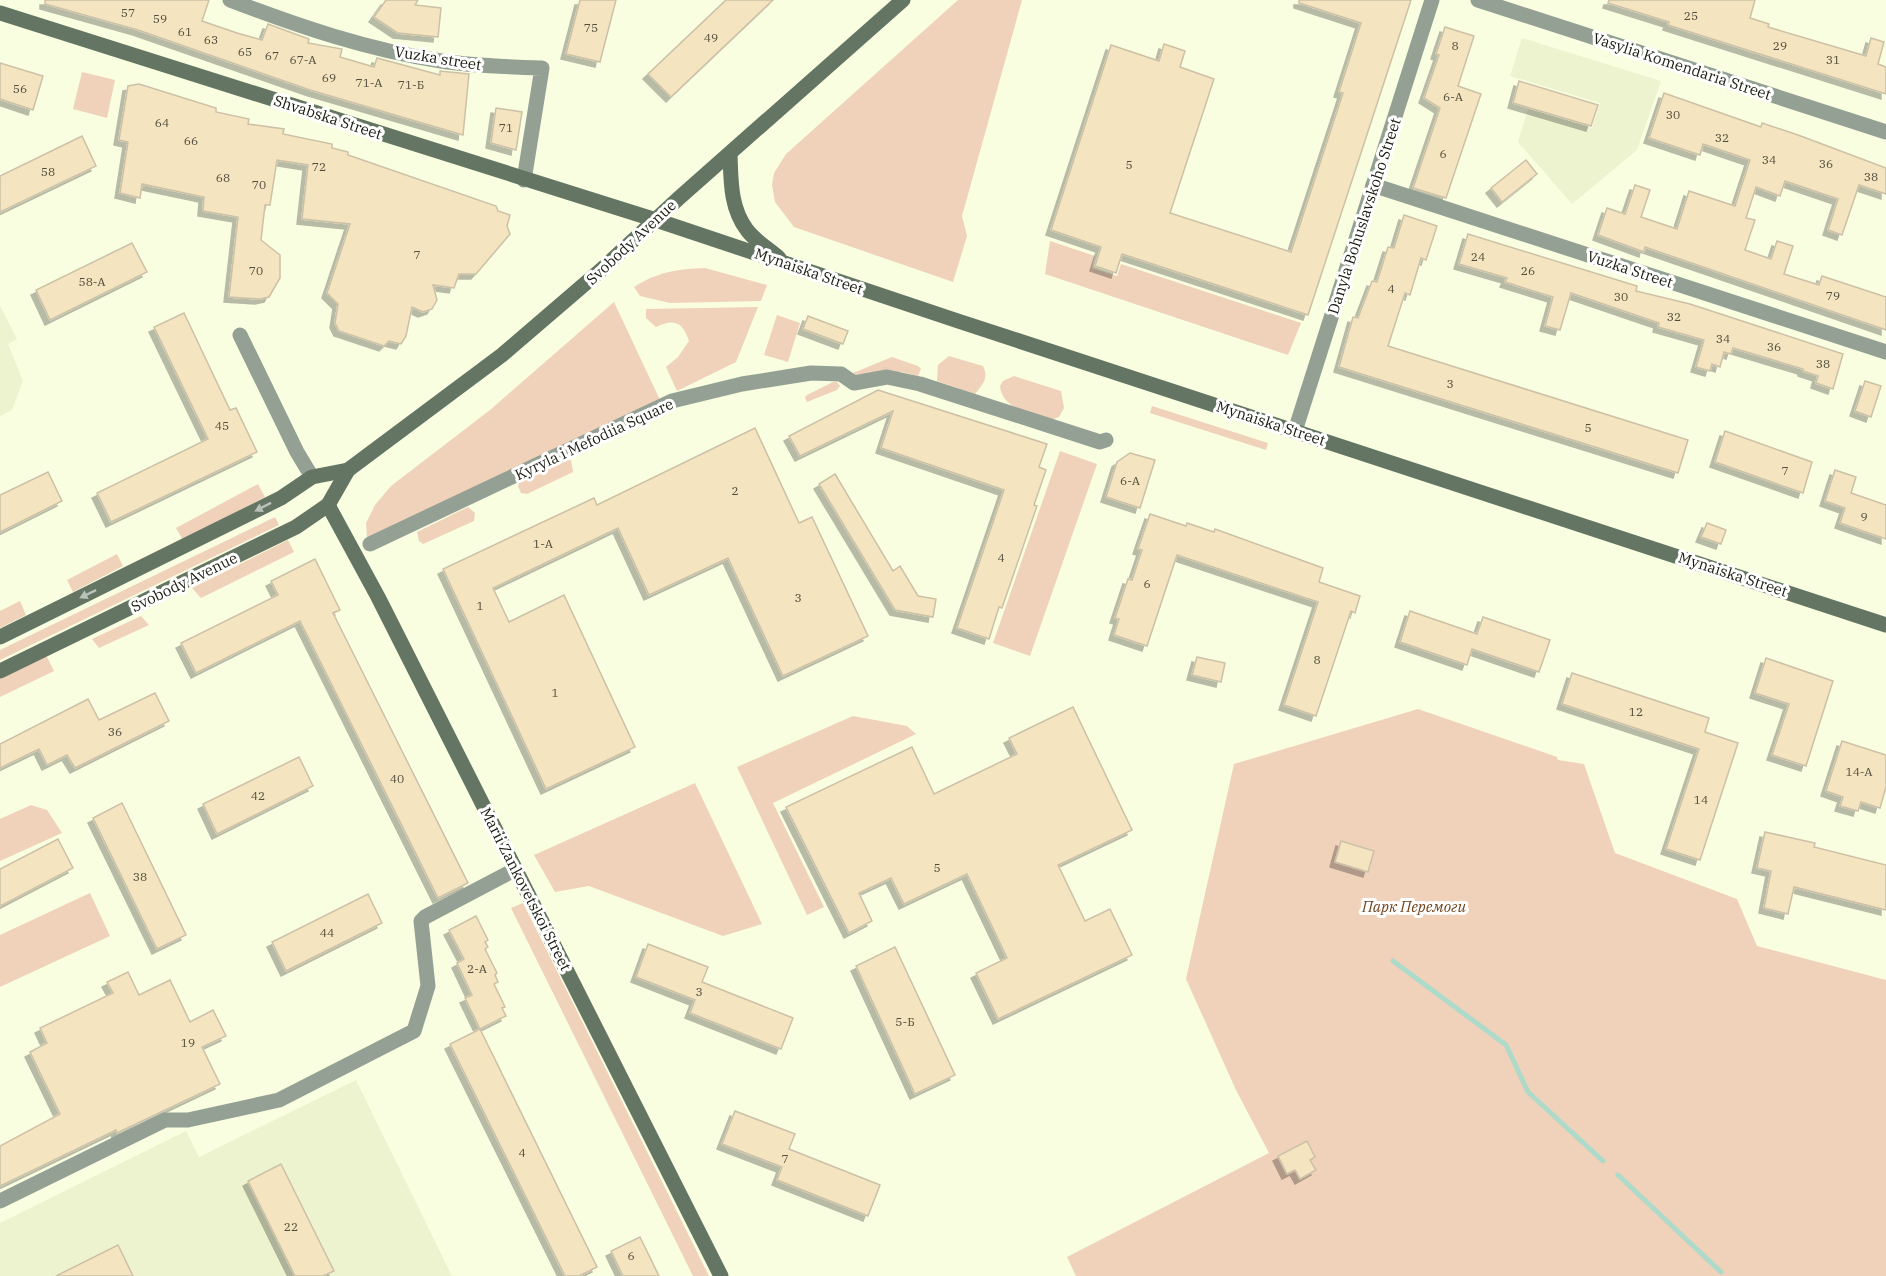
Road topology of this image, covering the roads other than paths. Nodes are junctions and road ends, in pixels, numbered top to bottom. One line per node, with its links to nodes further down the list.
1 (230, 0): 8 (street, Vuzka street)
2 (903, 0): 7 (main road, Svobody Avenue)
3 (1432, 0): 9 (street, Danyla Bohuslavskoho Street)
4 (1478, 0): 6 (street, Vasylia Komendaria Street)
5 (0, 13): 8 (main road, Shvabska Street)
6 (1886, 132)
7 (730, 154): 10 (main road, Svobody Avenue); 11 (main road)
8 (524, 180): 10 (main road, Shvabska Street)
9 (1373, 185): 13 (street, Vuzka Street); 14 (street, Danyla Bohuslavskoho Street)
10 (656, 220): 11 (main road, Mynaiska Street); 16 (main road, Svobody Avenue)
11 (786, 264): 14 (main road, Mynaiska Street)
12 (240, 335): 17 (street)
13 (1886, 352)
14 (1295, 431): 20 (main road, Mynaiska Street)
15 (1106, 440): 19 (street, Kyryla i Mefodiia Square)
16 (348, 470): 17 (main road, Svobody Avenue); 18 (main road, Svobody Avenue)
17 (312, 477): 21 (main road, Svobody Avenue, one-way to 21)
18 (328, 505): 22 (main road, Svobody Avenue); 23 (main road, Marii Zankovetskoi Street)
19 (370, 544)
20 (1886, 625)
21 (0, 637)
22 (0, 671)
23 (516, 869): 24 (street); 25 (main road, Marii Zankovetskoi Street)
24 (0, 1201)
25 (721, 1276)

